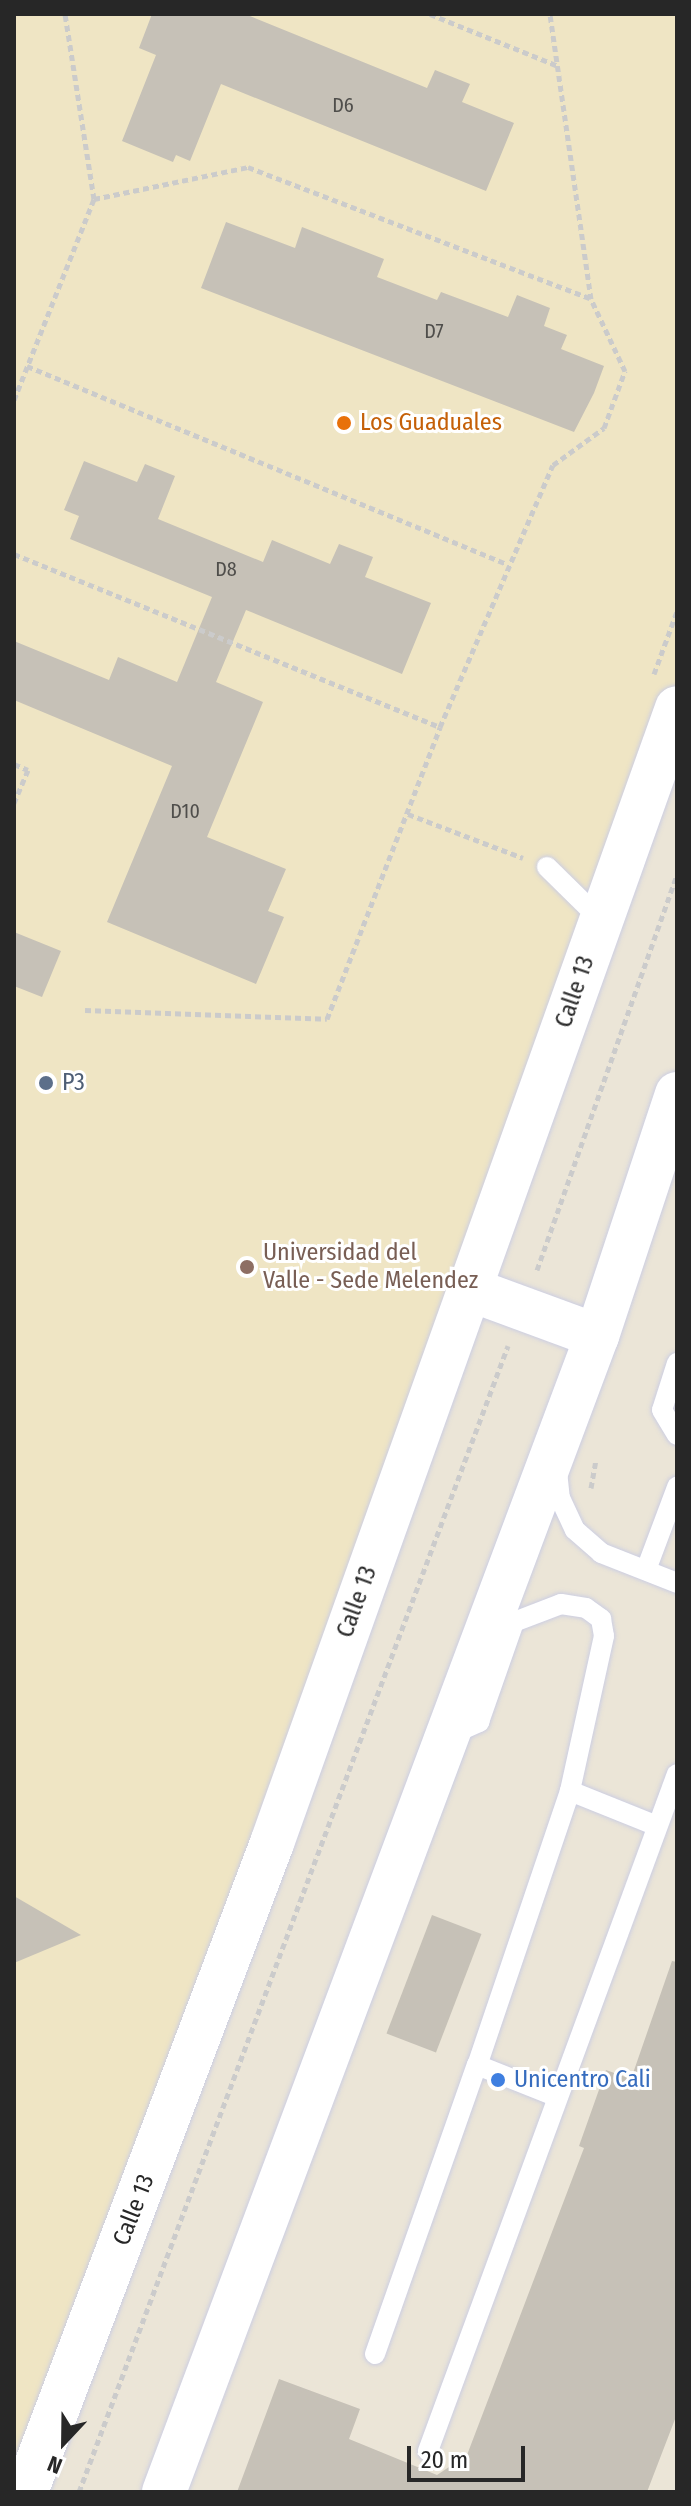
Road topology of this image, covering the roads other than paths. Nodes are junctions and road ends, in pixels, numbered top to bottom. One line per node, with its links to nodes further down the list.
1 (677, 708): 3 (main road, Calle 13)
2 (547, 867): 3 (lane)
3 (600, 919): 5 (main road, Calle 13)
4 (677, 1094): 6 (main road)
5 (472, 1290): 6 (main road); 21 (main road, Calle 13)
6 (597, 1336): 9 (main road)
7 (677, 1363): 8 (lane)
8 (677, 1435)
9 (554, 1447): 11 (lane); 13 (main road)
10 (677, 1487): 11 (lane)
11 (646, 1570): 12 (lane)
12 (677, 1583)
13 (449, 1735): 15 (lane); 22 (main road)
14 (677, 1774): 16 (lane)
15 (570, 1791): 16 (lane); 17 (lane)
16 (657, 1826): 18 (lane)
17 (477, 2065): 18 (lane); 19 (lane)
18 (555, 2096): 20 (lane)
19 (375, 2354)
20 (428, 2451)
21 (26, 2492)
22 (164, 2492)

